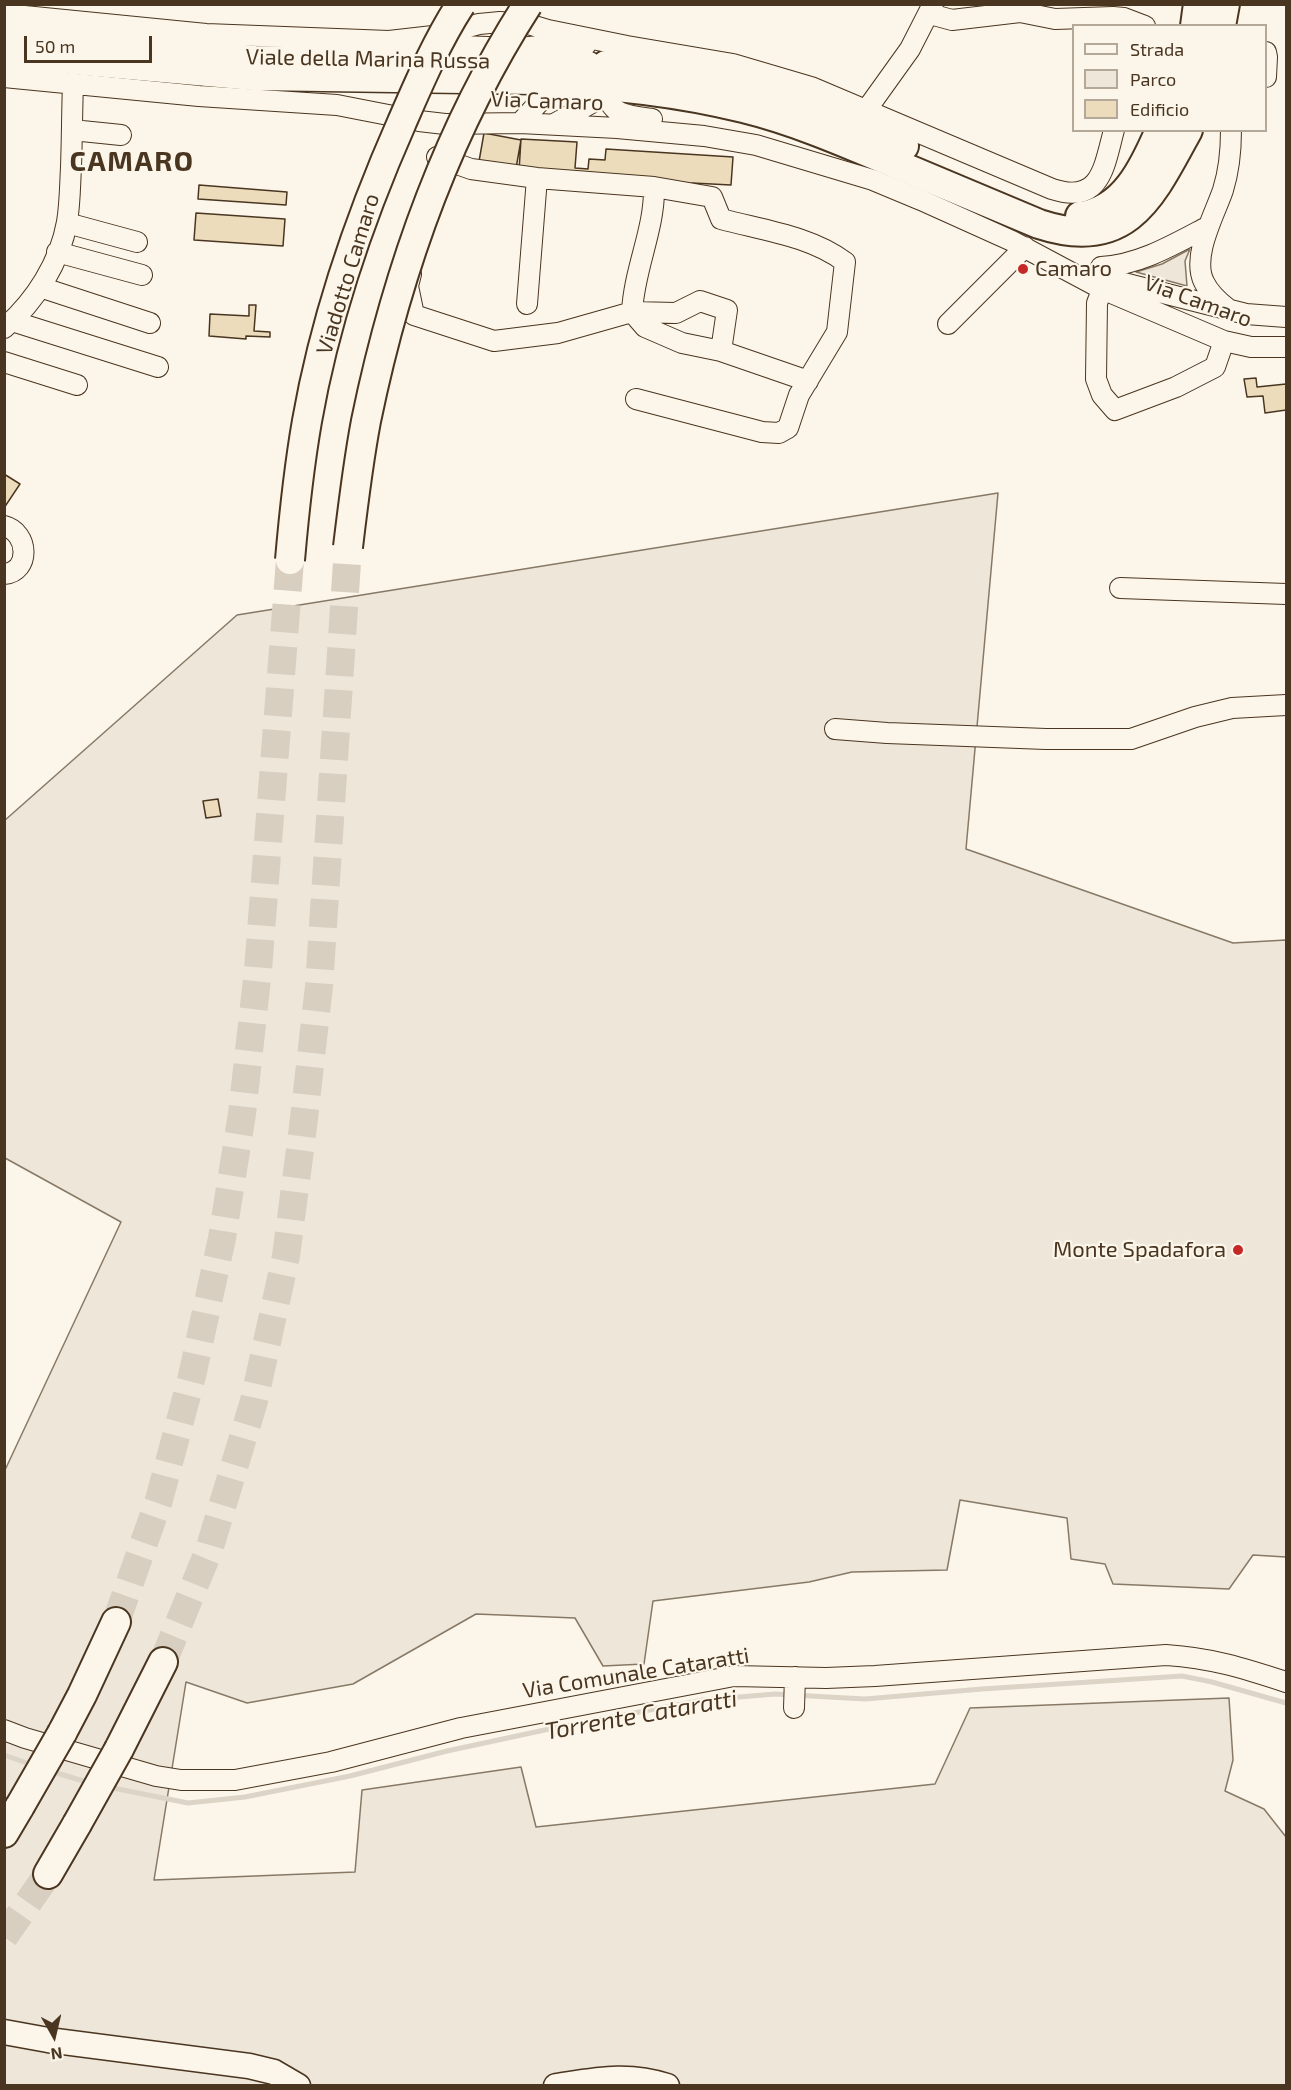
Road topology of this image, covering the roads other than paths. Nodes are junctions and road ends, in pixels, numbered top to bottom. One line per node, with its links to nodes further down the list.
1 (461, 4): 57 (highway, Viadotto Camaro, bridge)
2 (528, 4): 56 (highway, bridge)
3 (1198, 4): 8 (highway)
4 (1225, 5): 9 (highway)
5 (931, 9): 7 (street); 16 (street)
6 (4, 14): 12 (street)
7 (1140, 24)
8 (1195, 24)
9 (1221, 24)
10 (4, 35): 12 (main road, Viale della Marina Russa)
11 (4, 56): 15 (main road, Viale della Marina Russa)
12 (594, 68): 15 (highway); 16 (street); 18 (street); 25 (street); 26 (highway); 26 (highway)
13 (4, 77): 14 (street, Via Camaro)
14 (74, 83): 17 (street, Via Camaro); 19 (street)
15 (548, 86): 17 (street); 18 (street)
16 (867, 110): 20 (street)
17 (520, 123): 18 (street, Via Camaro)
18 (564, 123): 25 (street, Via Camaro)
19 (72, 130): 24 (street); 30 (street)
20 (1113, 132)
21 (1184, 132): 26 (highway)
22 (1231, 132): 27 (street)
23 (1243, 132): 27 (street)
24 (121, 135)
25 (704, 136): 33 (street, Via Camaro)
26 (1162, 144)
27 (1231, 154): 31 (street)
28 (537, 178): 29 (street); 39 (street); 41 (street)
29 (654, 187): 41 (street); 52 (street)
30 (67, 223): 32 (street); 34 (street)
31 (1207, 227): 36 (street); 40 (street)
32 (137, 242)
33 (1025, 248): 36 (street, Via Camaro); 44 (street)
34 (57, 252): 35 (street); 37 (street)
35 (142, 275)
36 (1107, 278): 38 (street, Via Camaro); 46 (street, Via Camaro); 47 (street)
37 (39, 287): 43 (street); 45 (street)
38 (1203, 303): 40 (street, Via Camaro); 46 (street)
39 (527, 304)
40 (1228, 309): 42 (street, Via Camaro)
41 (632, 312): 49 (street); 49 (street)
42 (1287, 317)
43 (150, 323)
44 (948, 324)
45 (8, 325): 51 (street)
46 (1195, 329): 47 (street, Via Camaro)
47 (1224, 341): 48 (street, Via Camaro)
48 (1287, 347)
49 (721, 351): 52 (street)
50 (4, 362): 53 (street)
51 (158, 367)
52 (808, 381): 54 (street)
53 (78, 385)
54 (636, 399)
55 (4, 526): 58 (street)
56 (348, 547)
57 (290, 560)
58 (4, 574)
59 (1120, 588): 60 (street)
60 (1287, 594)
61 (1287, 705): 62 (street)
62 (835, 729)
63 (116, 1622): 69 (highway, bridge)
64 (163, 1662): 70 (highway, bridge)
65 (795, 1677): 66 (street, Via Comunale Cataratti); 67 (street); 68 (street, Via Comunale Cataratti)
66 (1287, 1682)
67 (794, 1708)
68 (4, 1730)
69 (4, 1833)
70 (48, 1874)
71 (4, 2032): 72 (main road)
72 (298, 2085)
73 (556, 2085): 74 (main road)
74 (667, 2085)

